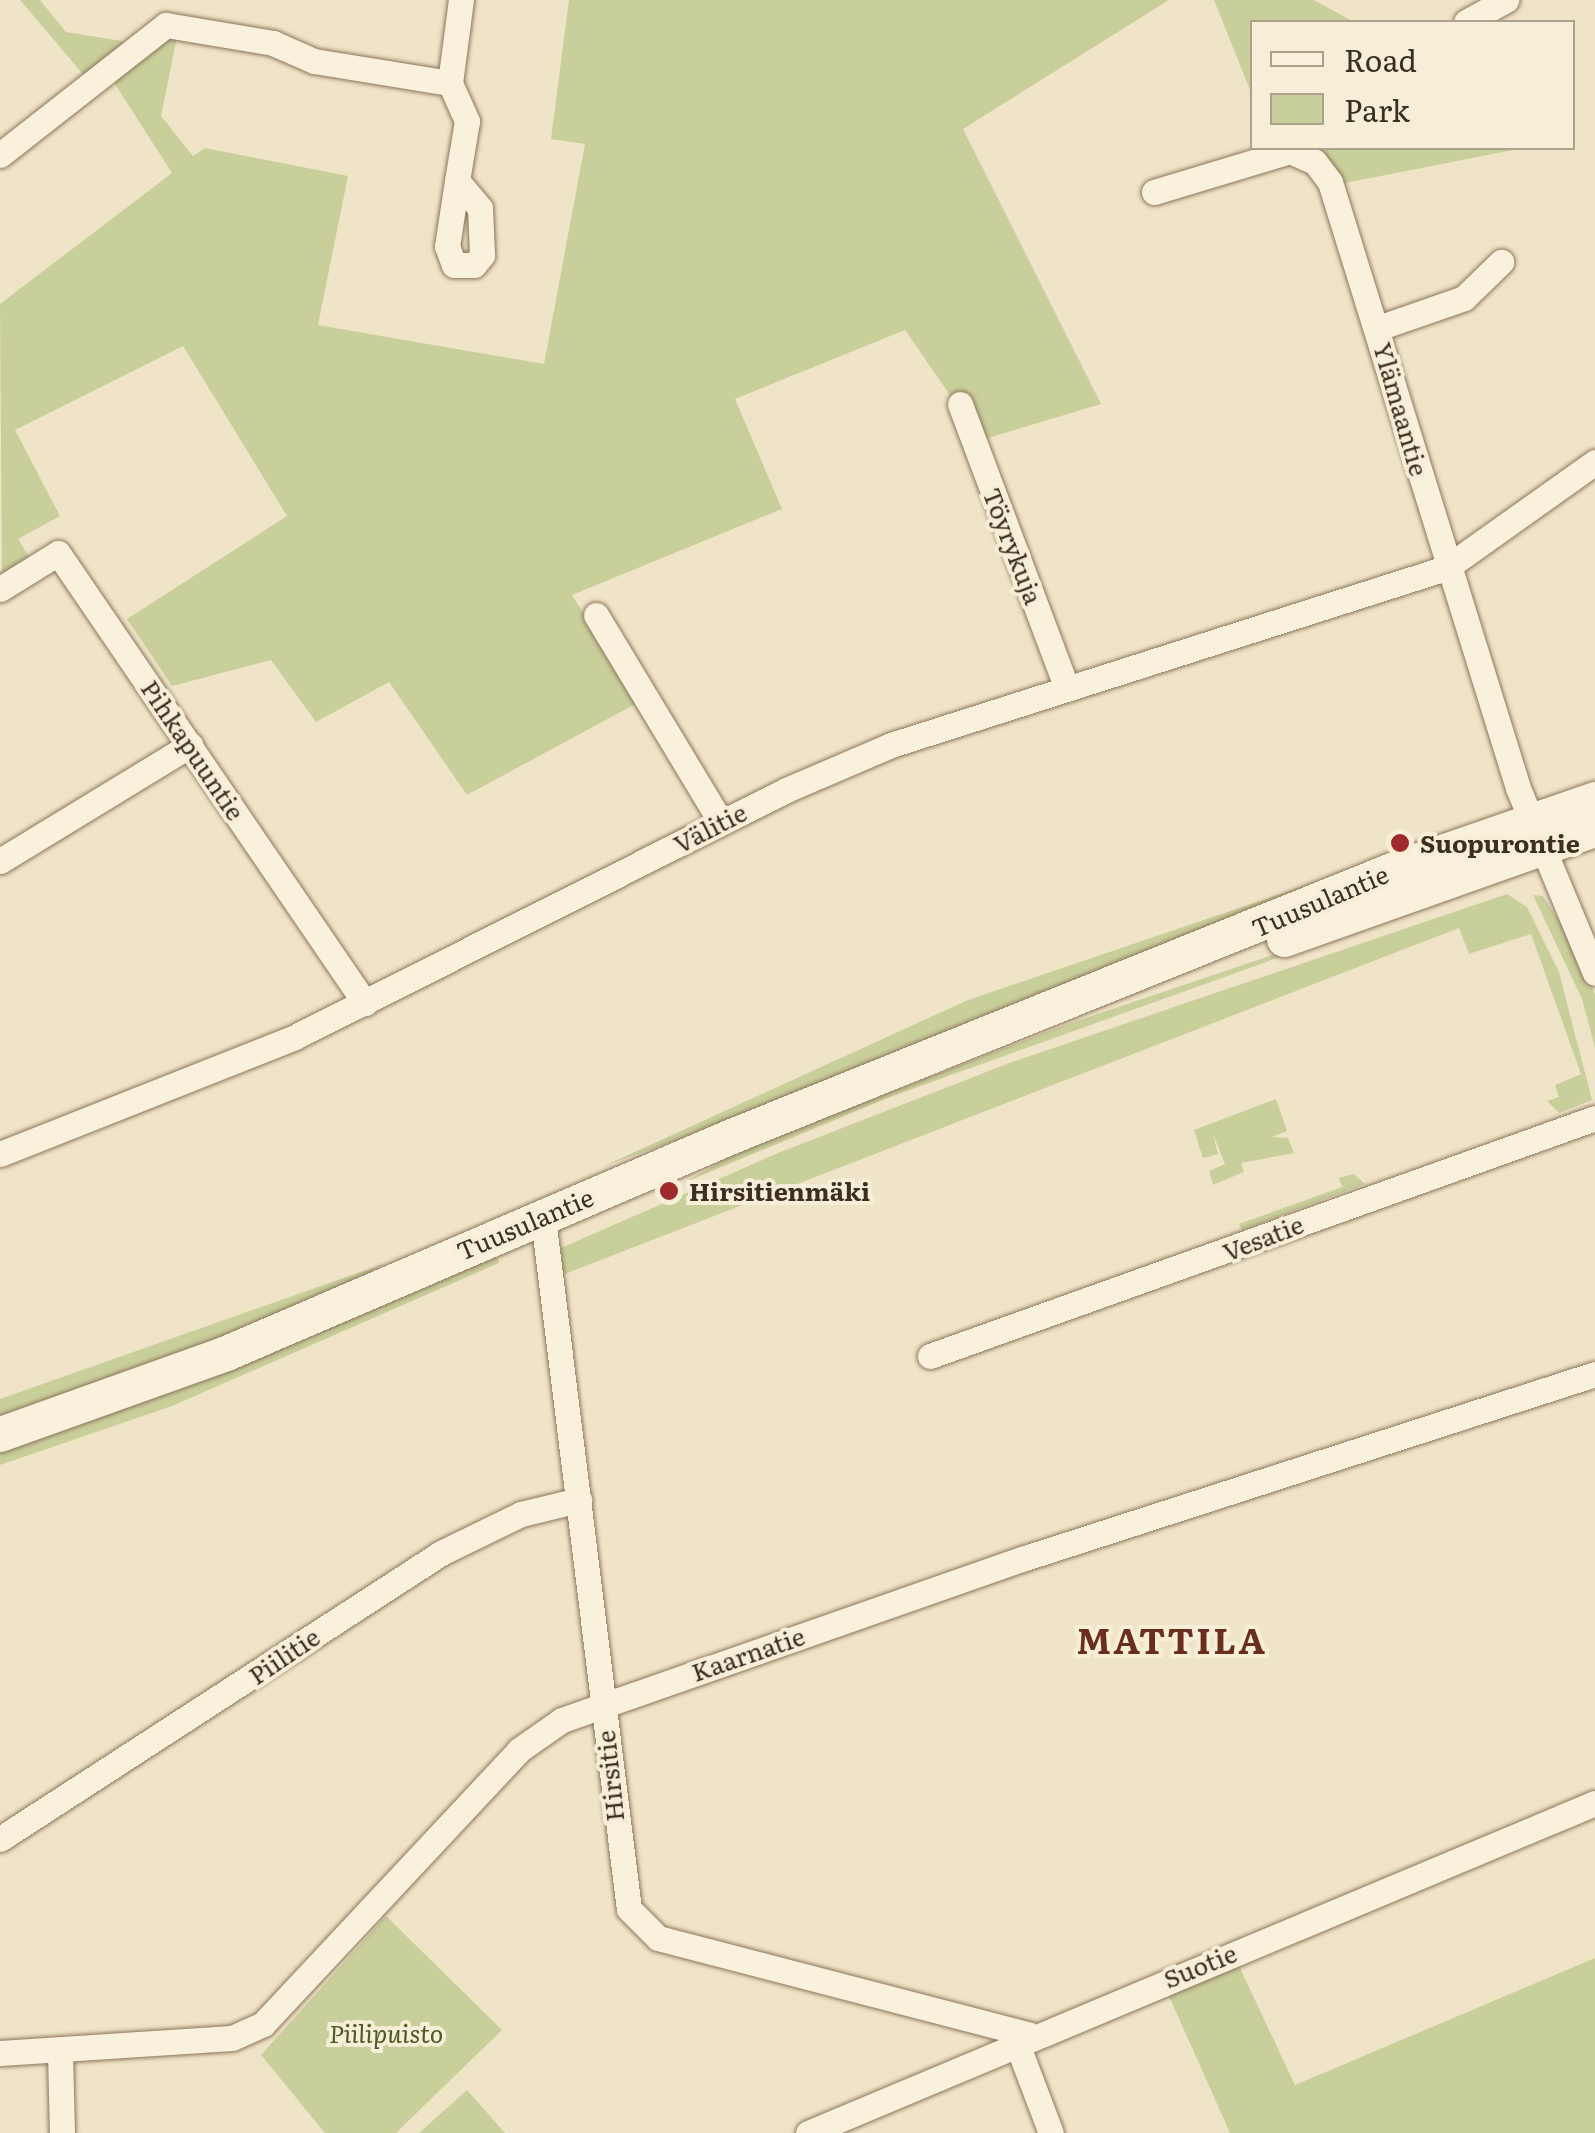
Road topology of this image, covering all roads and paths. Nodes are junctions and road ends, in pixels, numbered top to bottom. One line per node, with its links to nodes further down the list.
1 (461, 0): 5 (street)
2 (1506, 0): 4 (street)
3 (163, 12): 5 (street); 6 (street)
4 (1470, 20)
5 (450, 84): 7 (street)
6 (0, 155)
7 (457, 180)
8 (1154, 192): 10 (street, Ylämaantie)
9 (1501, 262): 10 (street)
10 (1378, 328): 13 (street, Ylämaantie)
11 (960, 404): 16 (street, Töyrykuja)
12 (1595, 462): 13 (street, Välitie)
13 (1446, 568): 16 (street, Välitie); 21 (street, Ylämaantie)
14 (0, 588): 17 (street, Pihkapuuntie)
15 (596, 615): 19 (street)
16 (1068, 688): 19 (street, Välitie)
17 (190, 746): 22 (street); 24 (street, Pihkapuuntie)
18 (1595, 799): 21 (main road, Tuusulantie)
19 (721, 822): 24 (street, Välitie)
20 (1595, 829): 21 (main road, Tuusulantie)
21 (1539, 833): 23 (street); 27 (main road, Tuusulantie)
22 (0, 862)
23 (1595, 973)
24 (365, 1002): 26 (street, Välitie)
25 (1595, 1118): 28 (street, Vesatie)
26 (0, 1154)
27 (543, 1218): 30 (main road, Tuusulantie); 31 (street, Hirsitie)
28 (930, 1356)
29 (1595, 1374): 32 (street, Kaarnatie)
30 (0, 1434)
31 (580, 1500): 32 (street, Hirsitie); 34 (street, Piilitie)
32 (602, 1704): 35 (street, Hirsitie); 36 (street, Kaarnatie)
33 (1595, 1803): 35 (street, Suotie)
34 (0, 1838)
35 (1023, 2038): 39 (street, Suotie); 40 (street)
36 (60, 2052): 37 (street, Kaarnatie); 38 (street)
37 (0, 2053)
38 (62, 2133)
39 (808, 2133)
40 (1051, 2133)

